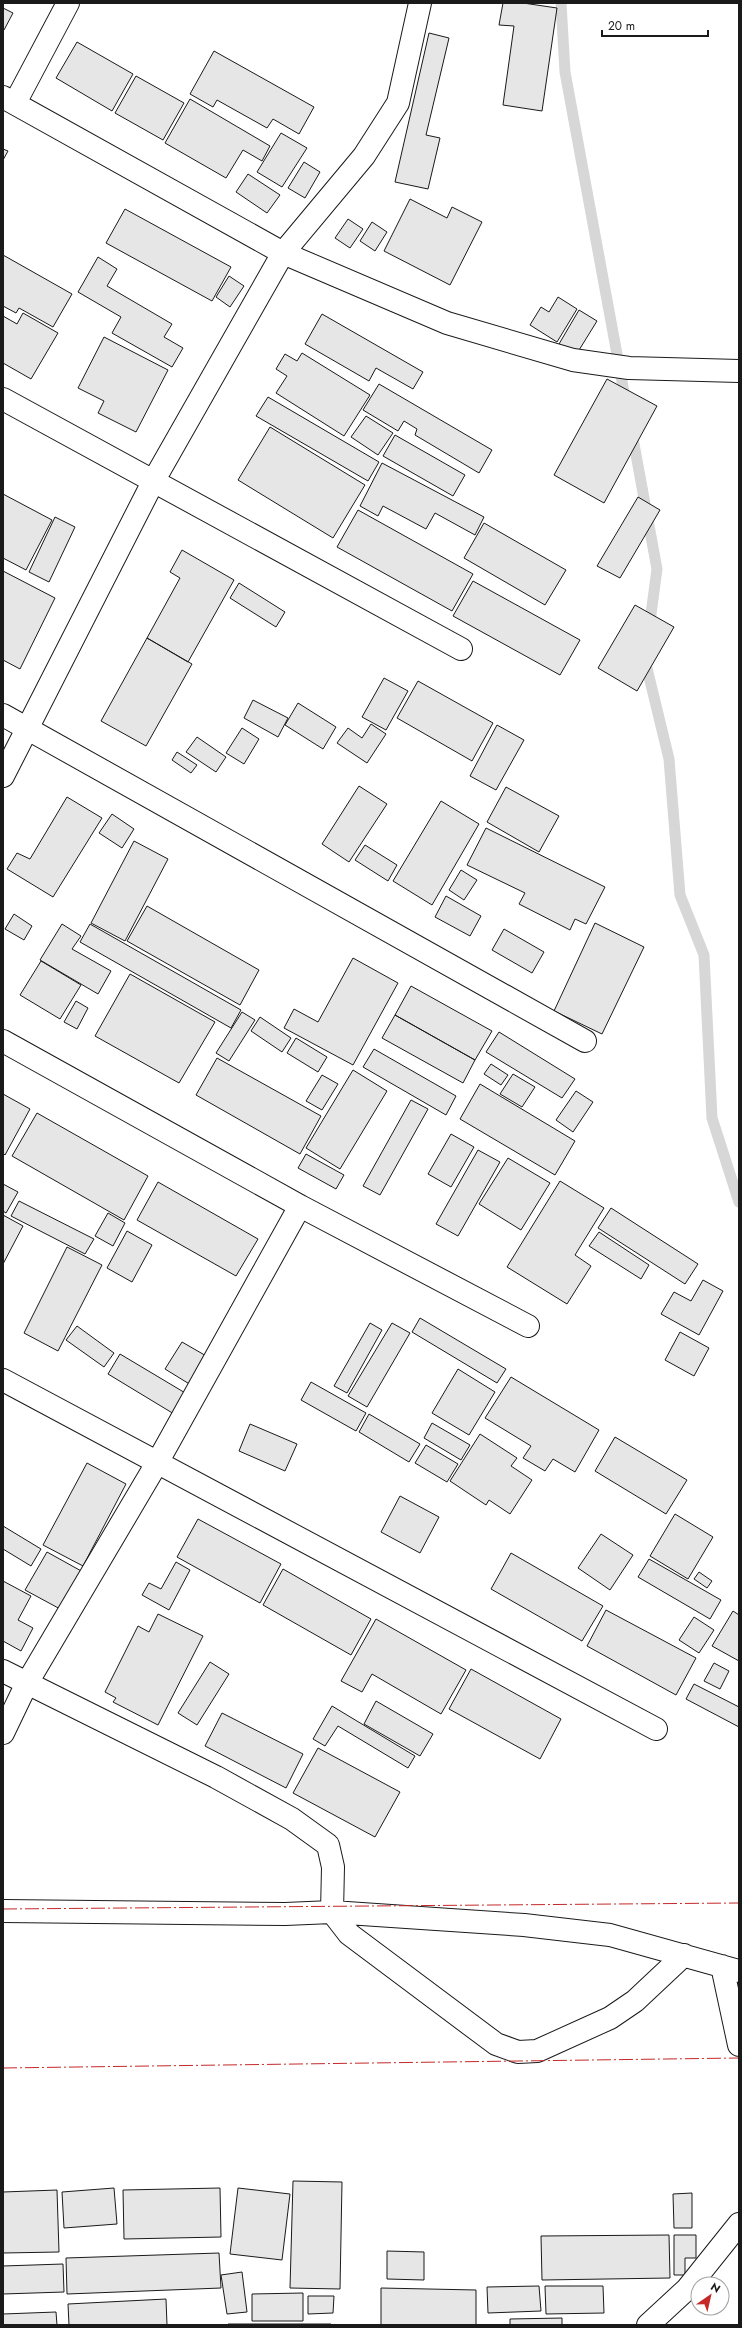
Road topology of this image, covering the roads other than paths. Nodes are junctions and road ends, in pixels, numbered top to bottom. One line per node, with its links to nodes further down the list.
1 (68, 3): 3 (street)
2 (420, 3): 4 (street)
3 (9, 100): 4 (street)
4 (283, 253): 5 (street); 7 (street)
5 (739, 371)
6 (3, 399): 7 (street)
7 (154, 480): 8 (street); 10 (street)
8 (461, 649)
9 (3, 714): 10 (street)
10 (29, 728): 11 (street); 13 (street)
11 (3, 776)
12 (3, 1041): 14 (street)
13 (585, 1041)
14 (300, 1206): 15 (street); 17 (street)
15 (528, 1326)
16 (3, 1380): 17 (street)
17 (157, 1463): 19 (street); 20 (street)
18 (3, 1671): 19 (street)
19 (27, 1683): 21 (street); 23 (street)
20 (656, 1729)
21 (3, 1733)
22 (3, 1910): 23 (street)
23 (332, 1912): 24 (street); 24 (street)
24 (684, 1955): 25 (street)
25 (730, 1968): 26 (street)
26 (739, 2045)
27 (739, 2224): 28 (street)
28 (648, 2325)

